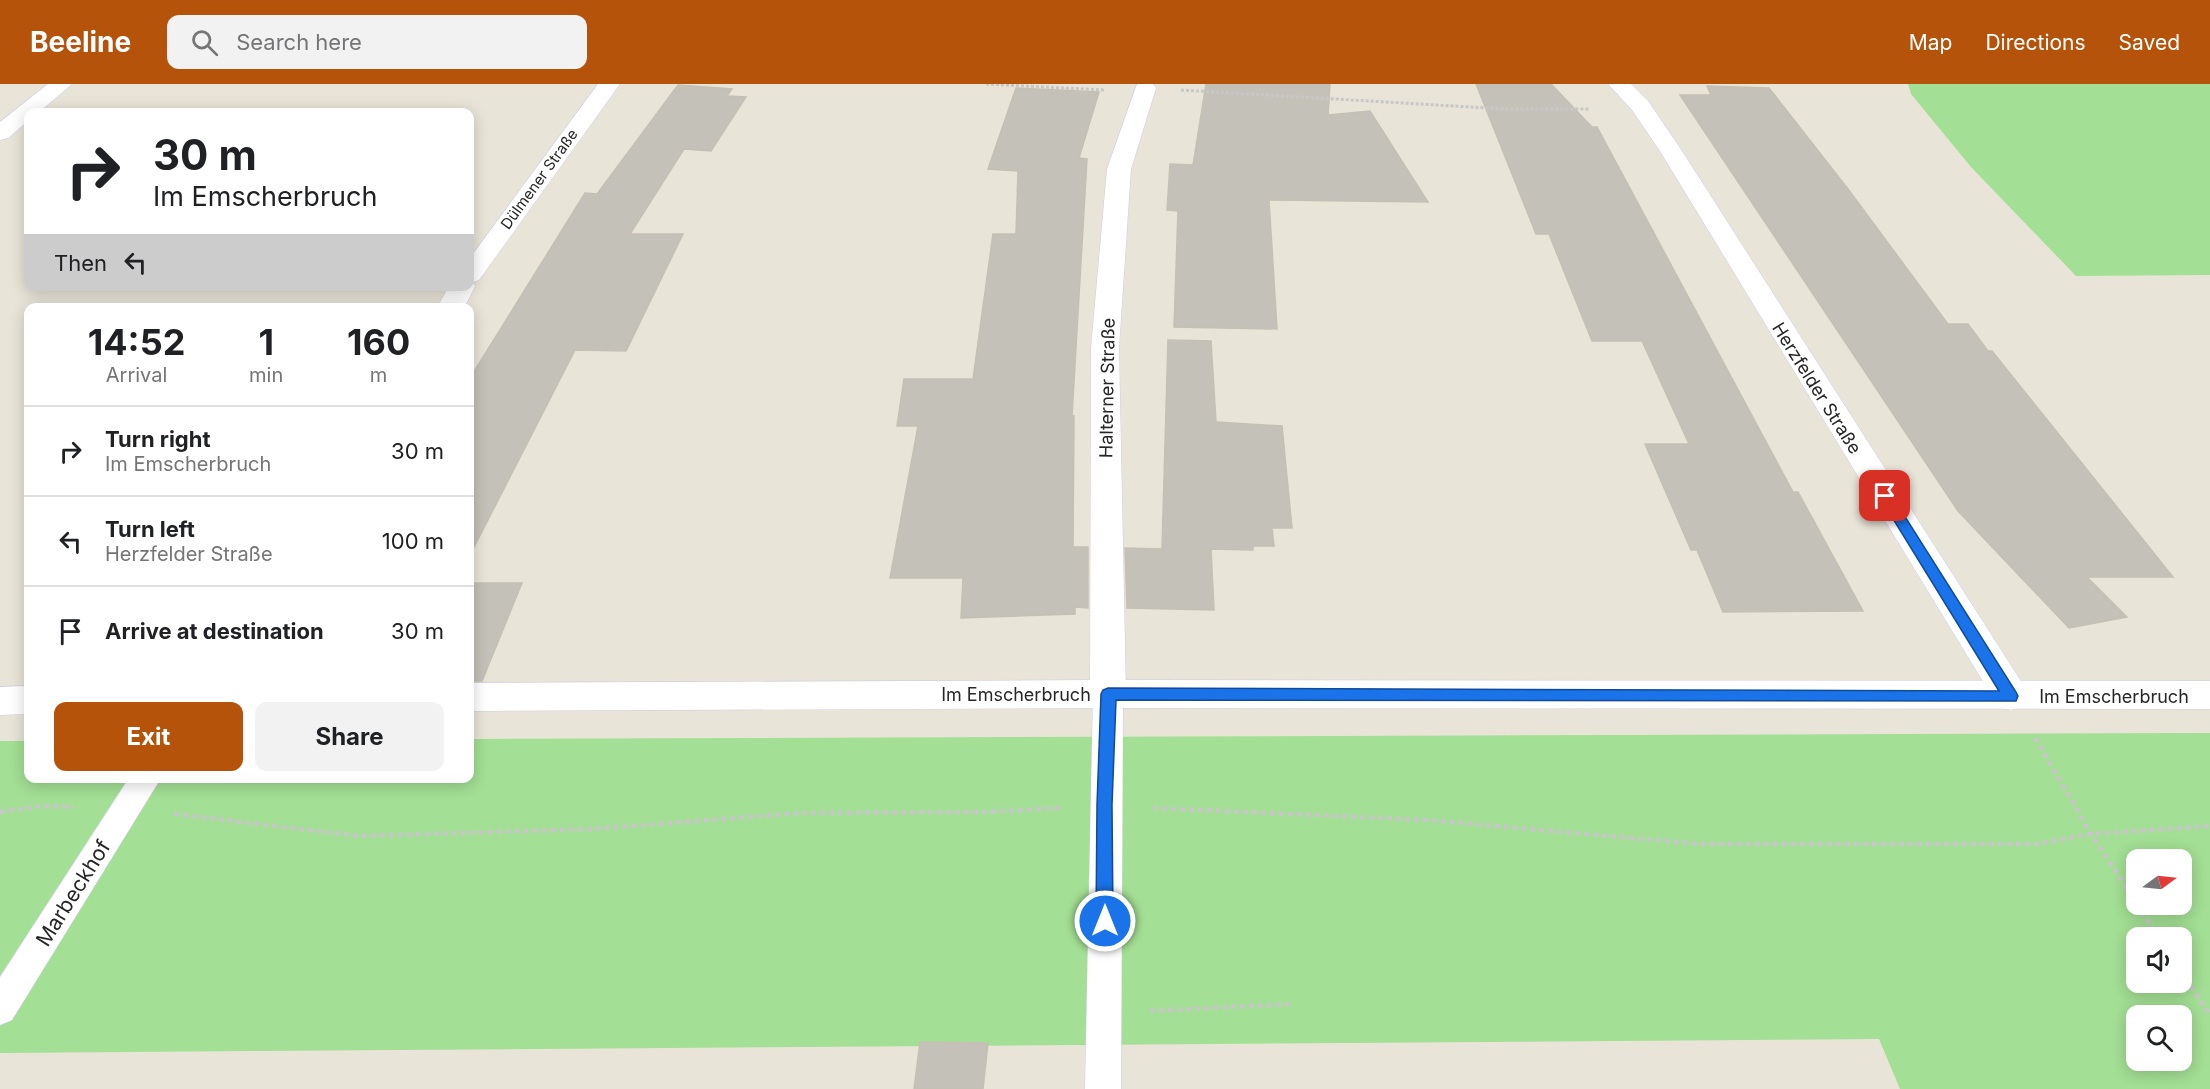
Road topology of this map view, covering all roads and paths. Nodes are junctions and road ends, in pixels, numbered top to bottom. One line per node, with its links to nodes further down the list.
1 (61, 84): 7 (street)
2 (609, 84): 10 (street, Dülmener Straße)
3 (986, 84): 5 (path)
4 (1619, 84): 6 (street, Herzfelder Straße)
5 (1145, 88): 6 (path); 11 (street, Halterner Straße)
6 (1640, 106): 13 (street, Herzfelder Straße)
7 (31, 108)
8 (24, 114): 9 (street)
9 (0, 133)
10 (474, 270)
11 (1108, 694): 13 (street, Im Emscherbruch); 14 (street, Im Emscherbruch); 22 (lane)
12 (2210, 695): 13 (street, Im Emscherbruch)
13 (2011, 696): 18 (path)
14 (474, 697)
15 (24, 700): 16 (street)
16 (0, 701)
17 (143, 783): 21 (lane, Marbeckhof)
18 (2126, 886)
19 (2192, 988): 23 (path)
20 (1291, 1004): 22 (path)
21 (0, 1008)
22 (1104, 1014): 24 (lane)
23 (2210, 1015)
24 (1103, 1089)

